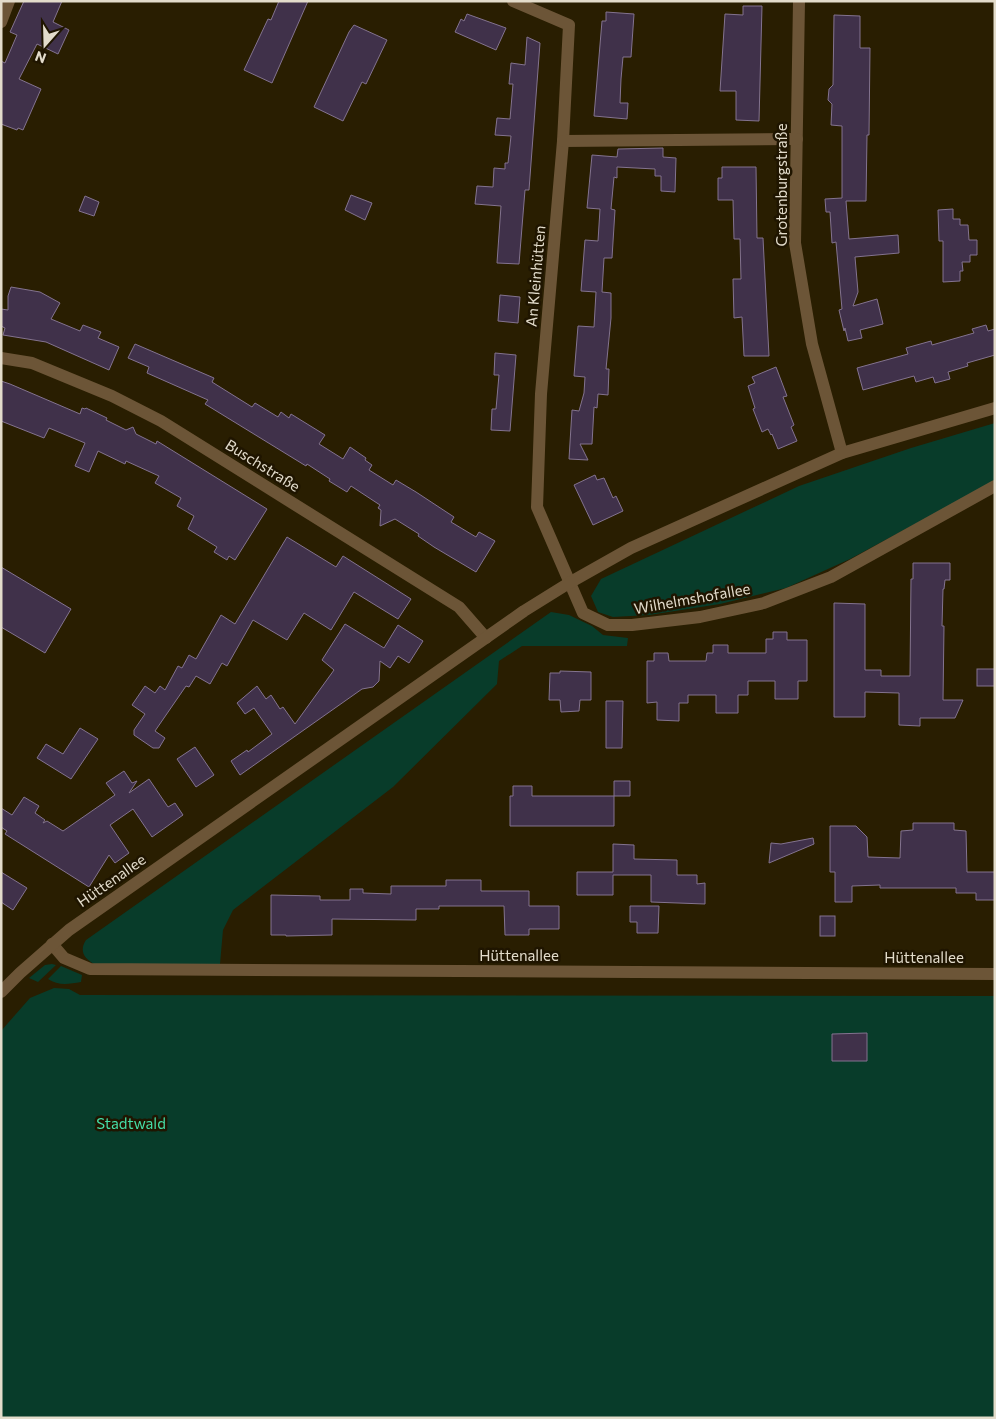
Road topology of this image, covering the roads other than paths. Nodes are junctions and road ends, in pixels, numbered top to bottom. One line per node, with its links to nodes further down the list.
1 (9, 1): 4 (street)
2 (513, 1): 6 (street, An Kleinhütten)
3 (799, 1): 5 (street, Grotenburgstraße)
4 (1, 22)
5 (797, 139): 6 (street); 9 (street, Grotenburgstraße)
6 (563, 141): 11 (street, An Kleinhütten)
7 (1, 358): 12 (street, Buschstraße)
8 (995, 408): 9 (street)
9 (842, 453): 11 (street)
10 (995, 486): 11 (street, Wilhelmshofallee)
11 (569, 583): 12 (street)
12 (486, 638): 13 (street, Hüttenallee)
13 (52, 944): 14 (street, Hüttenallee); 15 (street, Hüttenallee)
14 (995, 974)
15 (1, 992)

